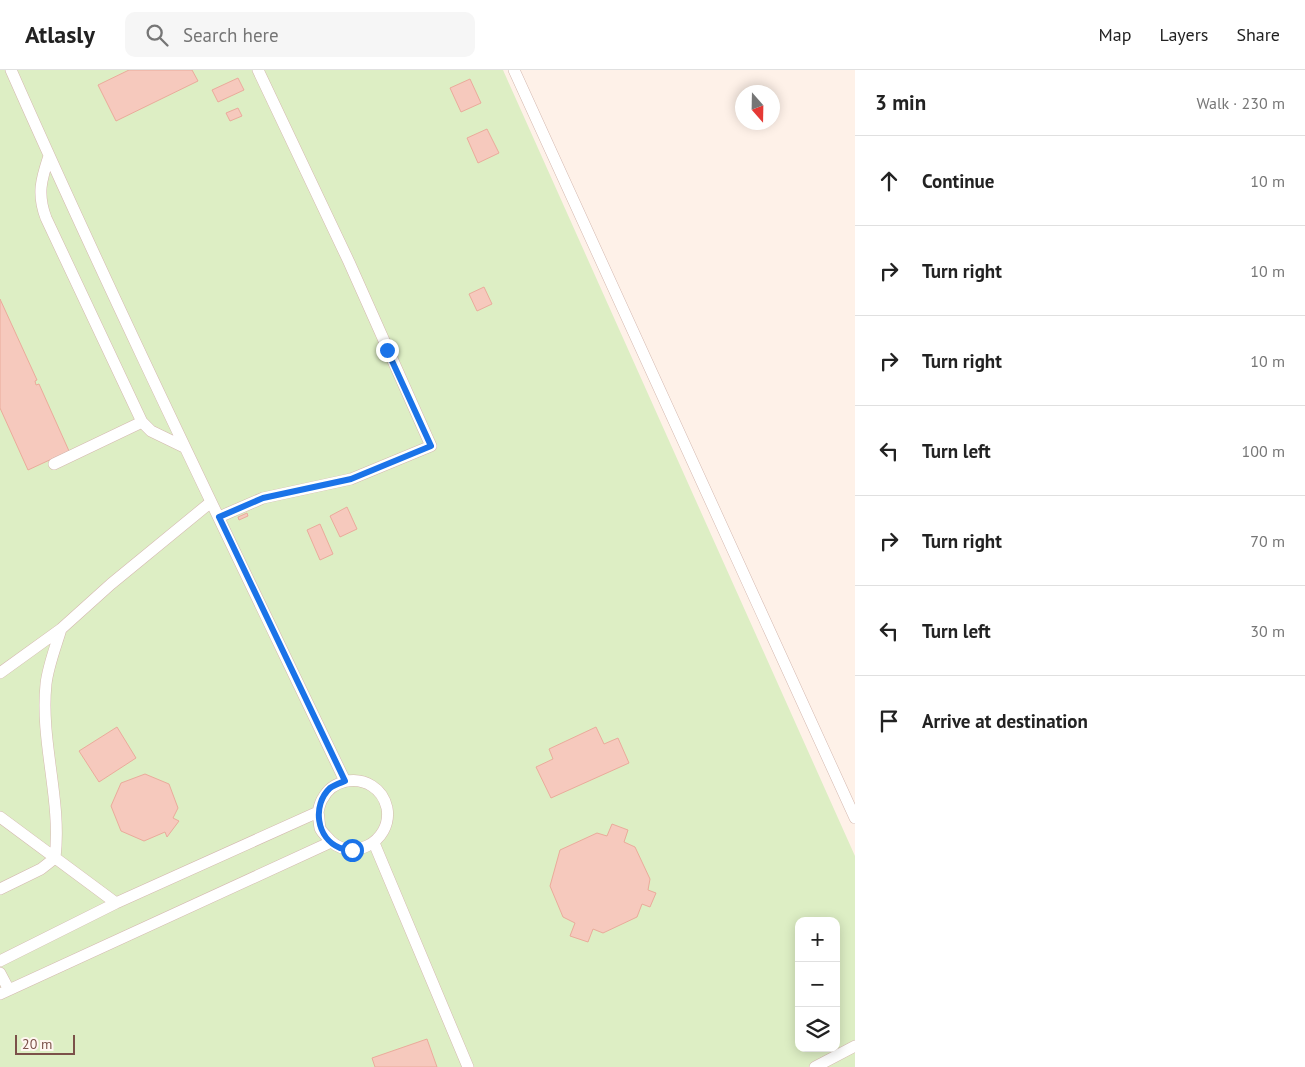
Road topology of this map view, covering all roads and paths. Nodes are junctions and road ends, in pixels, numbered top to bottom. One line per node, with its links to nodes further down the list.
1 (11, 70): 4 (lane)
2 (258, 70): 9 (lane)
3 (514, 70): 15 (lane)
4 (49, 156): 5 (lane); 6 (lane)
5 (142, 422): 6 (lane); 7 (lane)
6 (184, 447): 8 (lane)
7 (54, 464)
8 (211, 502): 9 (lane); 10 (lane)
9 (219, 517): 12 (lane)
10 (61, 628): 11 (lane); 18 (lane)
11 (0, 673)
12 (345, 781): 13 (lane); 17 (lane)
13 (318, 812): 16 (lane); 20 (lane)
14 (0, 816): 18 (lane)
15 (855, 818)
16 (331, 842): 17 (lane); 23 (lane)
17 (374, 842): 25 (lane)
18 (55, 858): 19 (lane); 20 (lane)
19 (0, 889)
20 (116, 903): 21 (lane)
21 (0, 961)
22 (0, 972): 23 (lane)
23 (4, 992)
24 (855, 1046): 26 (lane)
25 (468, 1067)
26 (815, 1067)

